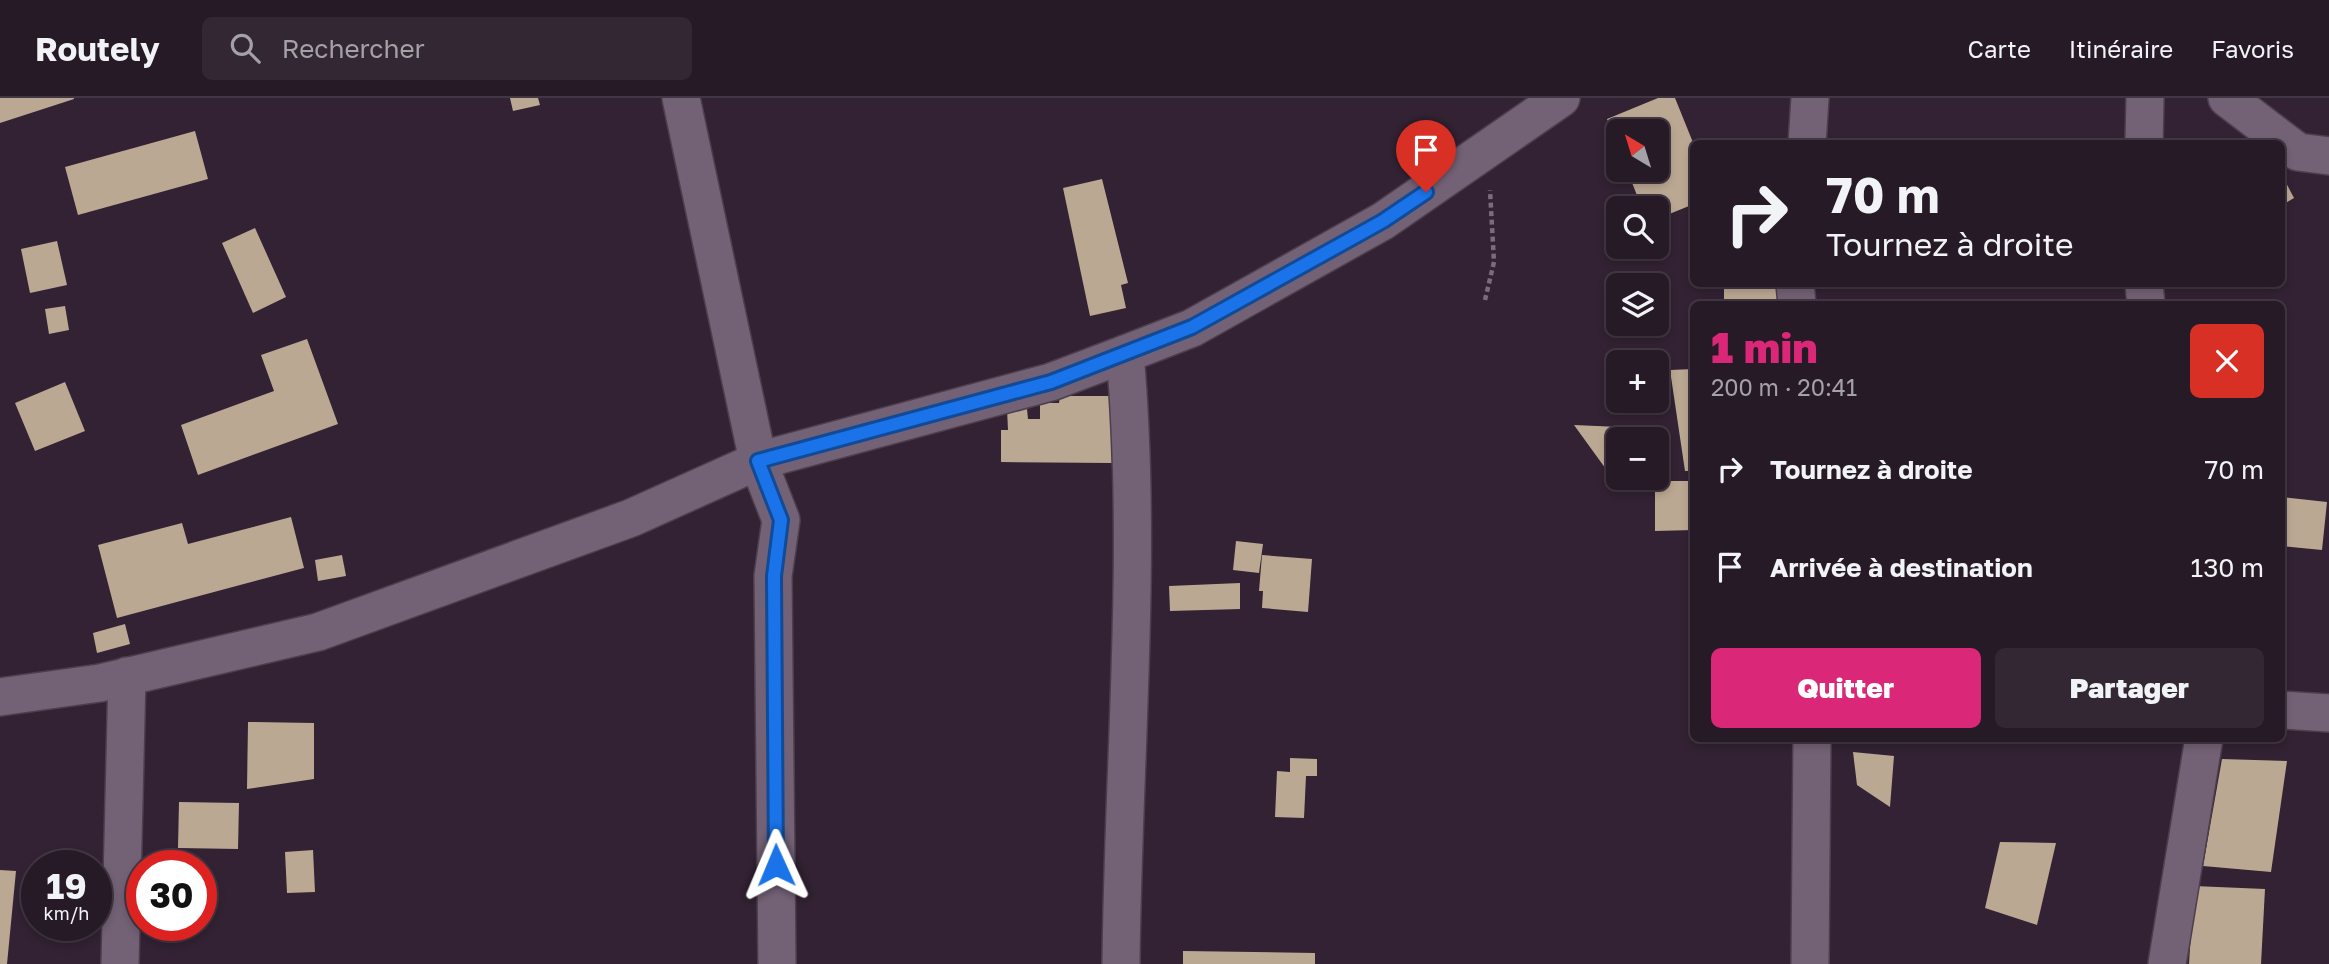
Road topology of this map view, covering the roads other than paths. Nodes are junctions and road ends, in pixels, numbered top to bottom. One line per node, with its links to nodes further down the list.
1 (1561, 98): 11 (street)
2 (1811, 98): 6 (street)
3 (2145, 98): 7 (street)
4 (2227, 98): 8 (street)
5 (690, 100): 12 (street)
6 (1807, 140)
7 (2144, 140)
8 (2282, 140)
9 (2285, 142): 10 (street)
10 (2329, 156)
11 (1125, 354): 12 (street); 21 (street)
12 (758, 461): 13 (street); 20 (street)
13 (127, 676): 14 (street); 19 (street)
14 (0, 697)
15 (2285, 710): 16 (street)
16 (2329, 713)
17 (1812, 742): 22 (street)
18 (2203, 742): 23 (street)
19 (120, 964)
20 (777, 964)
21 (1121, 964)
22 (1810, 964)
23 (2167, 964)

